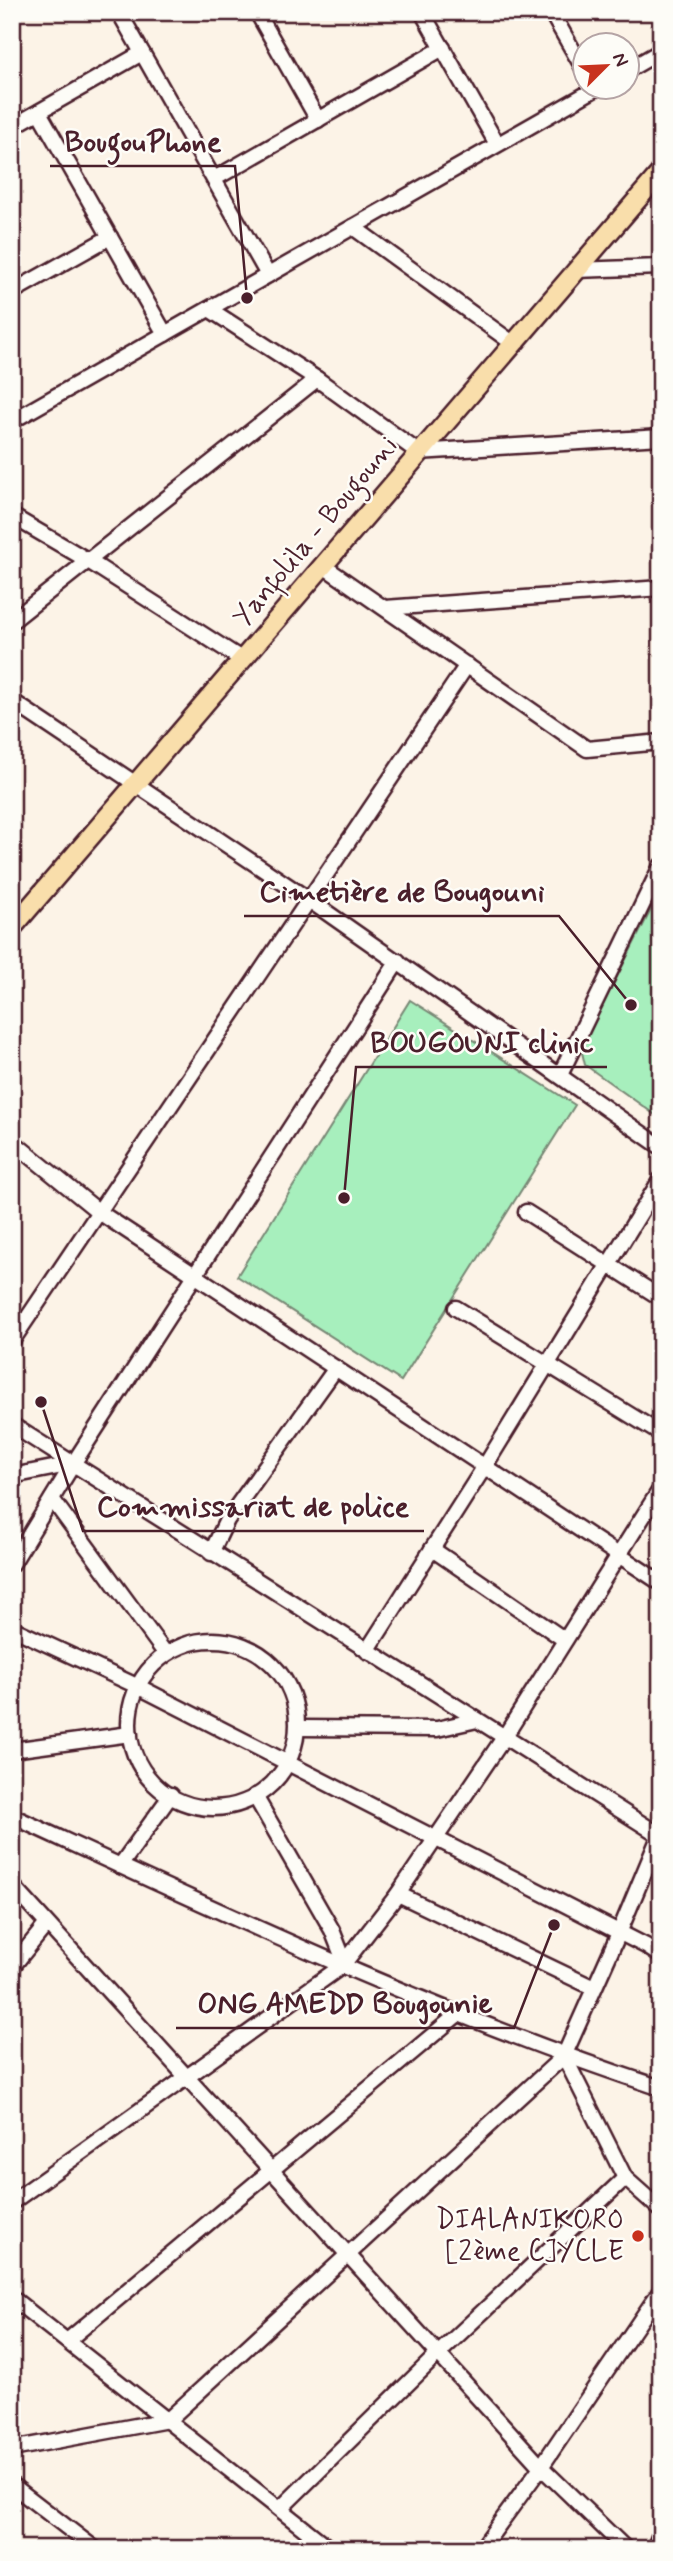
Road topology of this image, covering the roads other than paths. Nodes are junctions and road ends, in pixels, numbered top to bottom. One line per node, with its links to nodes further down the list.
1 (119, 12): 8 (street)
2 (257, 12): 12 (street)
3 (422, 12): 5 (street)
4 (551, 12): 6 (street)
5 (443, 48): 12 (street); 14 (street)
6 (572, 48)
7 (661, 51): 9 (street)
8 (142, 53): 11 (street); 16 (street)
9 (642, 62)
10 (572, 101): 14 (street)
11 (39, 112): 13 (street); 18 (street)
12 (318, 120): 16 (street)
13 (12, 127)
14 (497, 145): 17 (street)
15 (661, 172): 20 (main road, Yanfolila - Bougouni)
16 (214, 179): 21 (street)
17 (353, 227): 21 (street); 25 (street)
18 (110, 237): 22 (street); 24 (street)
19 (661, 267): 20 (street)
20 (575, 270): 25 (main road, Yanfolila - Bougouni)
21 (268, 275): 23 (street)
22 (12, 292)
23 (209, 309): 24 (street); 26 (street)
24 (165, 334): 27 (street)
25 (514, 344): 29 (main road, Yanfolila - Bougouni)
26 (317, 379): 29 (street); 31 (street)
27 (12, 421)
28 (661, 437): 29 (street)
29 (418, 452): 32 (main road, Yanfolila - Bougouni)
30 (12, 516): 31 (street)
31 (88, 560): 35 (street); 36 (street)
32 (322, 565): 34 (street); 36 (main road, Yanfolila - Bougouni)
33 (661, 588): 34 (street)
34 (385, 608): 37 (street)
35 (12, 621)
36 (241, 659): 40 (main road, Yanfolila - Bougouni)
37 (467, 665): 39 (street); 42 (street)
38 (12, 702): 40 (street)
39 (661, 743)
40 (134, 785): 42 (street); 43 (main road, Yanfolila - Bougouni)
41 (661, 866): 45 (street)
42 (309, 900): 44 (street); 49 (street)
43 (12, 928)
44 (398, 961): 45 (street); 52 (street)
45 (559, 1075): 47 (street)
46 (12, 1141): 49 (street)
47 (661, 1147)
48 (661, 1179): 51 (street)
49 (99, 1212): 52 (street); 55 (street)
50 (526, 1212): 51 (street)
51 (608, 1262): 53 (street); 56 (street)
52 (195, 1274): 57 (street); 60 (street)
53 (661, 1298)
54 (456, 1308): 56 (street)
55 (12, 1341)
56 (546, 1364): 59 (street); 61 (street)
57 (336, 1368): 61 (street); 66 (street)
58 (12, 1426): 60 (street)
59 (661, 1434)
60 (73, 1464): 62 (street); 64 (street); 66 (street)
61 (485, 1466): 65 (street); 67 (street)
62 (12, 1476)
63 (661, 1488): 67 (street)
64 (52, 1499): 68 (street); 73 (street)
65 (432, 1549): 71 (street); 72 (street)
66 (211, 1552): 72 (street)
67 (620, 1555): 69 (street); 71 (street)
68 (12, 1564)
69 (661, 1583)
70 (12, 1628): 74 (street)
71 (565, 1640): 78 (street)
72 (367, 1651): 75 (street)
73 (165, 1653): 74 (street); 76 (street)
74 (139, 1687): 77 (street); 80 (street)
75 (477, 1720): 76 (street); 78 (street)
76 (300, 1728): 80 (street)
77 (130, 1734): 79 (street); 81 (street)
78 (505, 1736): 84 (street); 85 (street)
79 (12, 1750)
80 (286, 1764): 82 (street); 85 (street)
81 (171, 1795): 82 (street); 86 (street)
82 (255, 1796): 92 (street)
83 (12, 1816): 86 (street)
84 (660, 1835): 90 (street)
85 (436, 1839): 88 (street); 90 (street)
86 (120, 1866): 92 (street)
87 (12, 1885): 89 (street)
88 (397, 1894): 92 (street); 94 (street)
89 (46, 1925): 93 (street); 97 (street)
90 (619, 1933): 91 (street); 94 (street)
91 (661, 1956)
92 (343, 1964): 95 (street); 97 (street)
93 (12, 1967)
94 (594, 1988): 96 (street)
95 (458, 2014): 96 (street); 99 (street)
96 (564, 2056): 98 (street); 100 (street); 103 (street)
97 (187, 2078): 99 (street); 101 (street)
98 (661, 2088)
99 (272, 2171): 103 (street); 106 (street)
100 (625, 2178): 102 (street); 107 (street)
101 (12, 2202)
102 (661, 2210)
103 (349, 2255): 107 (street); 108 (street)
104 (661, 2290): 110 (street)
105 (12, 2298): 106 (street)
106 (67, 2341): 108 (street)
107 (439, 2353): 110 (street); 112 (street)
108 (168, 2420): 109 (street); 112 (street)
109 (12, 2449)
110 (541, 2467): 116 (street); 117 (street)
111 (12, 2485): 114 (street)
112 (280, 2509): 115 (street)
113 (661, 2532): 118 (street)
114 (95, 2549)
115 (330, 2549)
116 (481, 2549)
117 (626, 2549)
118 (654, 2549)

